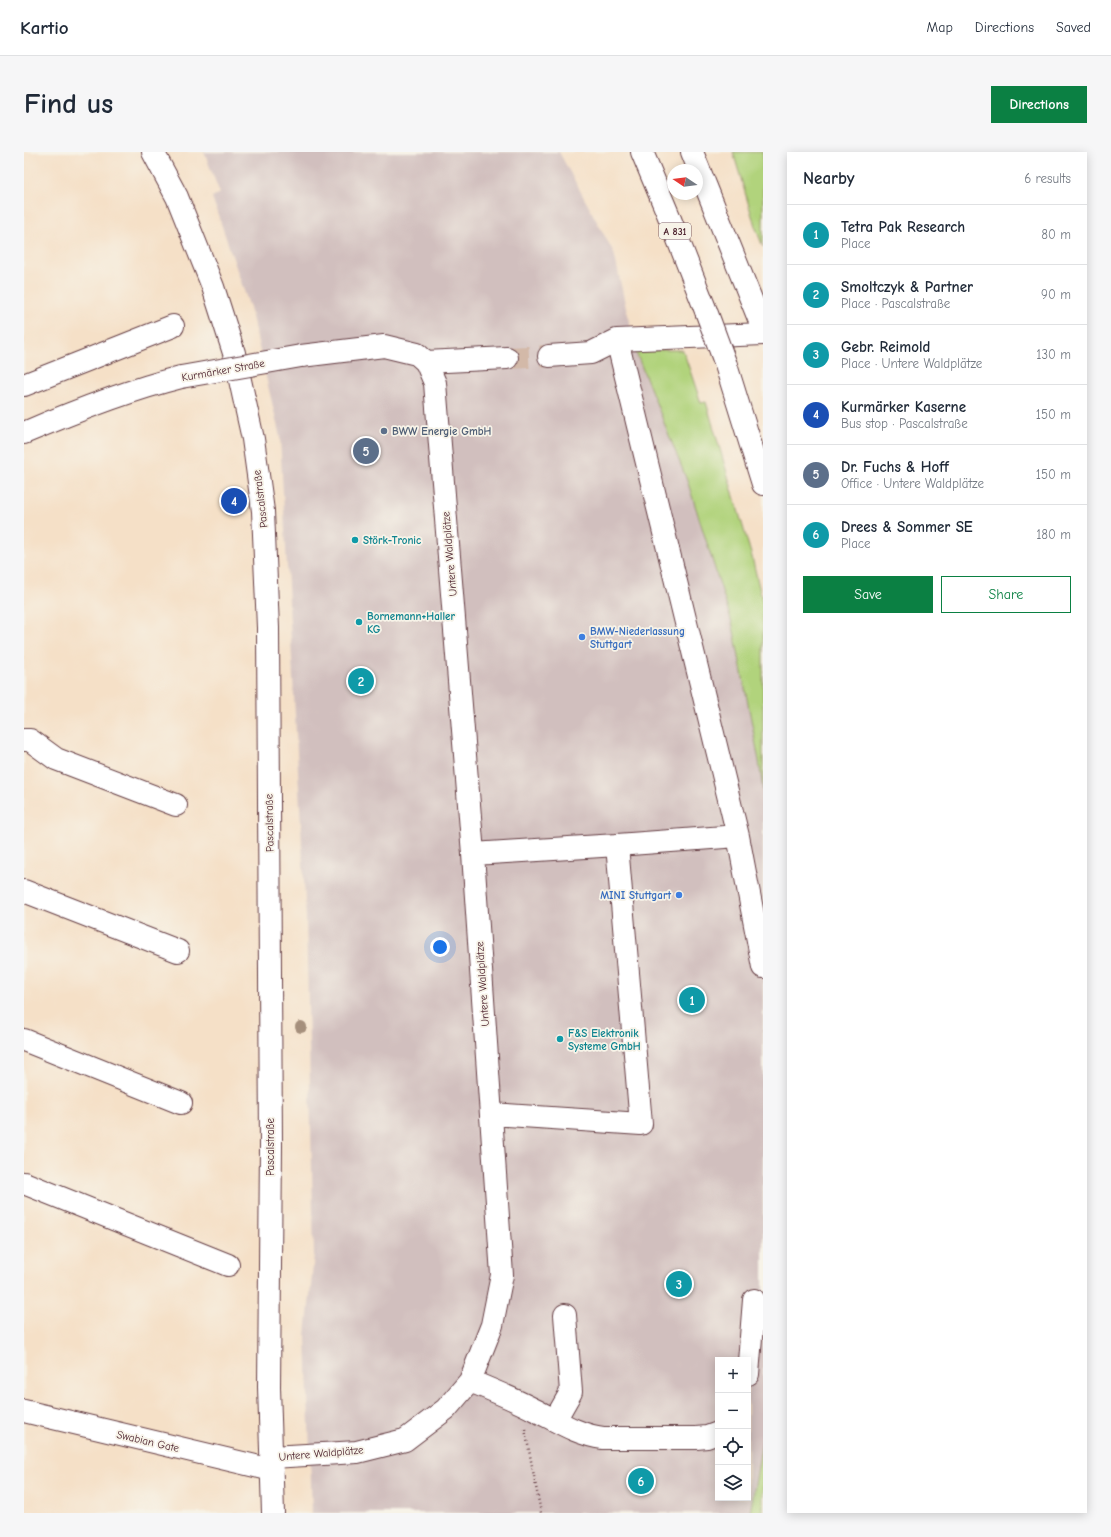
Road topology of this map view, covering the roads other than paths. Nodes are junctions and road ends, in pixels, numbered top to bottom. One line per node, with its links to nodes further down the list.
1 (153, 152): 34 (main road, Pascalstraße)
2 (642, 152): 13 (main road, A 831, bridge)
3 (692, 152): 4 (main road)
4 (760, 320)
5 (173, 326): 11 (main road)
6 (763, 334): 7 (main road)
7 (616, 340): 8 (main road); 16 (main road)
8 (549, 356)
9 (507, 358): 10 (main road)
10 (426, 362): 12 (main road, Kurmärker Straße, bridge); 18 (main road, Untere Waldplätze)
11 (24, 385)
12 (24, 433)
13 (763, 484)
14 (24, 740): 15 (main road)
15 (176, 805)
16 (738, 836): 17 (main road); 21 (main road)
17 (617, 845): 18 (main road); 24 (main road)
18 (473, 854): 24 (main road, Untere Waldplätze)
19 (24, 891): 20 (main road)
20 (178, 951)
21 (763, 967)
22 (24, 1040): 23 (main road)
23 (181, 1103)
24 (491, 1114): 30 (main road, Untere Waldplätze)
25 (24, 1183): 26 (main road)
26 (228, 1265)
27 (754, 1300): 29 (main road)
28 (565, 1315): 32 (main road)
29 (749, 1357)
30 (470, 1381): 32 (main road); 34 (main road, Untere Waldplätze)
31 (24, 1411): 34 (main road, Swabian Gate)
32 (555, 1420): 33 (main road)
33 (715, 1434)
34 (272, 1464): 35 (main road, Pascalstraße)
35 (273, 1513)

